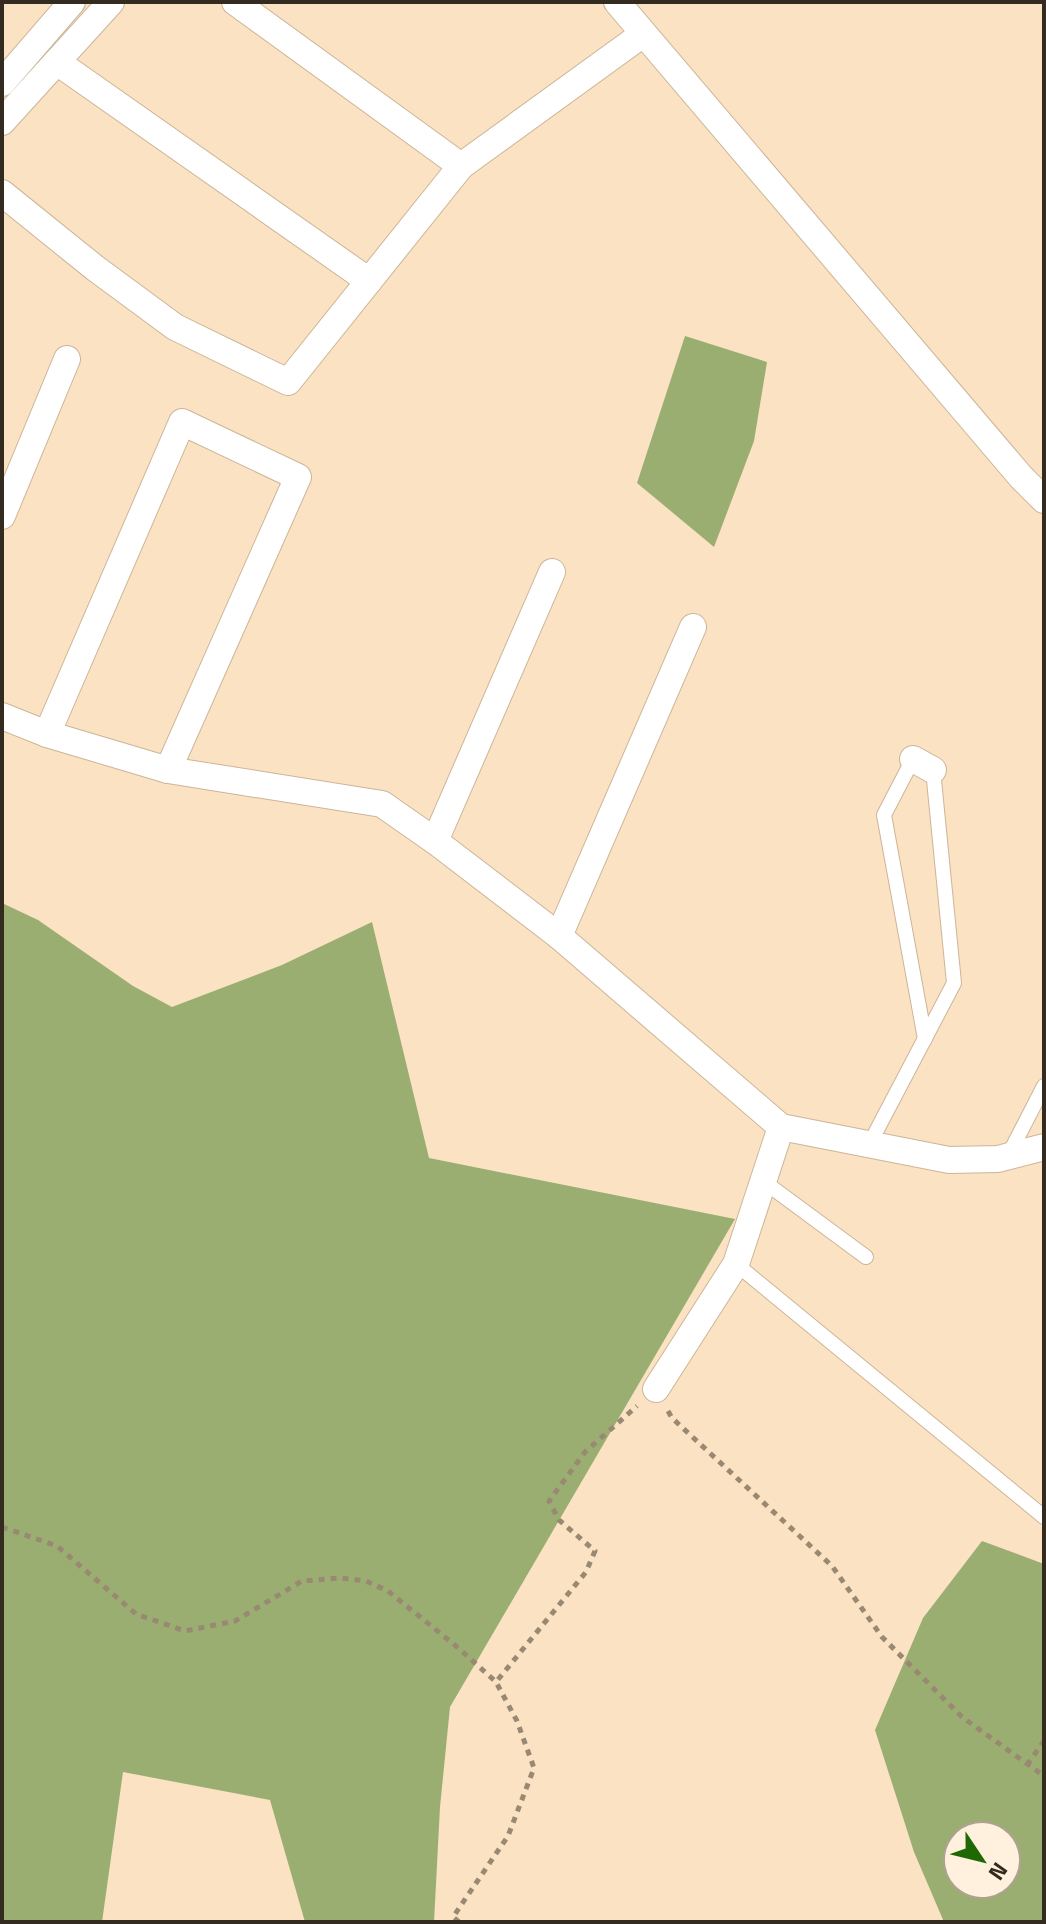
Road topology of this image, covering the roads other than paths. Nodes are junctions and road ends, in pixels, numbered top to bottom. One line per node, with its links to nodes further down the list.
1 (72, 2): 7 (street)
2 (111, 2): 6 (street)
3 (235, 2): 9 (street)
4 (617, 2): 5 (street)
5 (643, 34): 9 (street); 13 (street)
6 (57, 62): 8 (street); 11 (street)
7 (2, 83)
8 (2, 122)
9 (461, 166): 11 (street)
10 (2, 193): 11 (street)
11 (369, 281)
12 (67, 359): 14 (street)
13 (1044, 500)
14 (2, 516)
15 (552, 572): 20 (street)
16 (693, 627): 21 (street)
17 (2, 716): 18 (street)
18 (47, 734): 19 (street); 19 (street)
19 (168, 770): 20 (street)
20 (435, 841): 21 (street)
21 (559, 936): 24 (street)
22 (925, 1039): 22 (lane); 25 (lane)
23 (1044, 1086): 27 (lane)
24 (781, 1127): 25 (street); 28 (street)
25 (869, 1145): 27 (street)
26 (1044, 1147): 27 (street)
27 (1008, 1156)
28 (763, 1181): 29 (lane); 30 (street)
29 (866, 1257)
30 (736, 1264): 31 (street); 32 (lane)
31 (656, 1389)
32 (1044, 1517)

